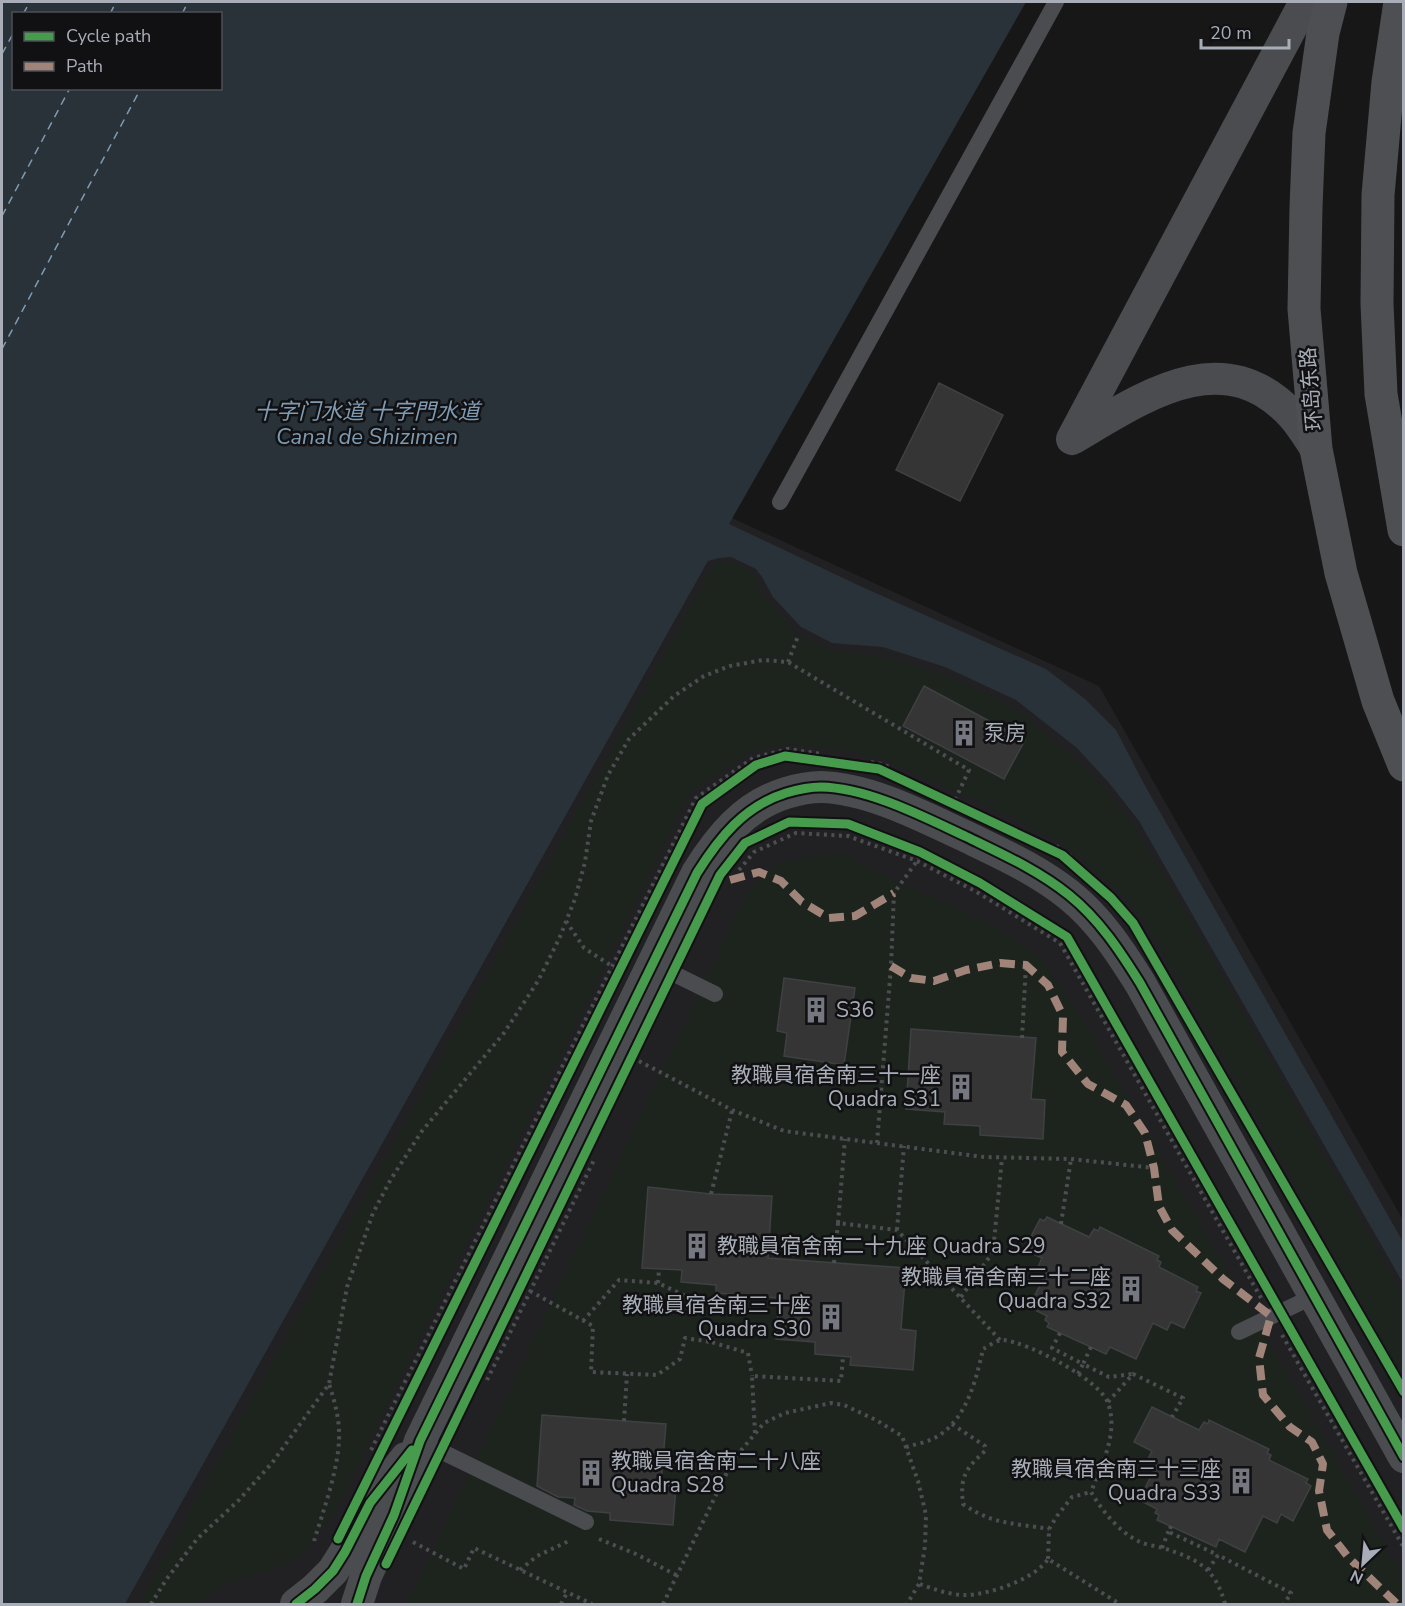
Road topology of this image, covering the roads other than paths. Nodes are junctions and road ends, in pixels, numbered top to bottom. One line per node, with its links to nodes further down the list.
1 (1056, 2): 6 (lane)
2 (1305, 2): 5 (street)
3 (1331, 2): 5 (main road, 环岛东路)
4 (1400, 2): 7 (main road)
5 (1316, 449): 8 (main road, 环岛东路)
6 (780, 502)
7 (1404, 530)
8 (1404, 765)
9 (630, 971): 10 (lane); 11 (street); 13 (street)
10 (715, 994)
11 (1314, 1296): 12 (lane); 14 (street)
12 (1239, 1332)
13 (420, 1441): 15 (lane); 16 (street); 17 (street)
14 (1404, 1457)
15 (586, 1522)
16 (296, 1605)
17 (357, 1605)

